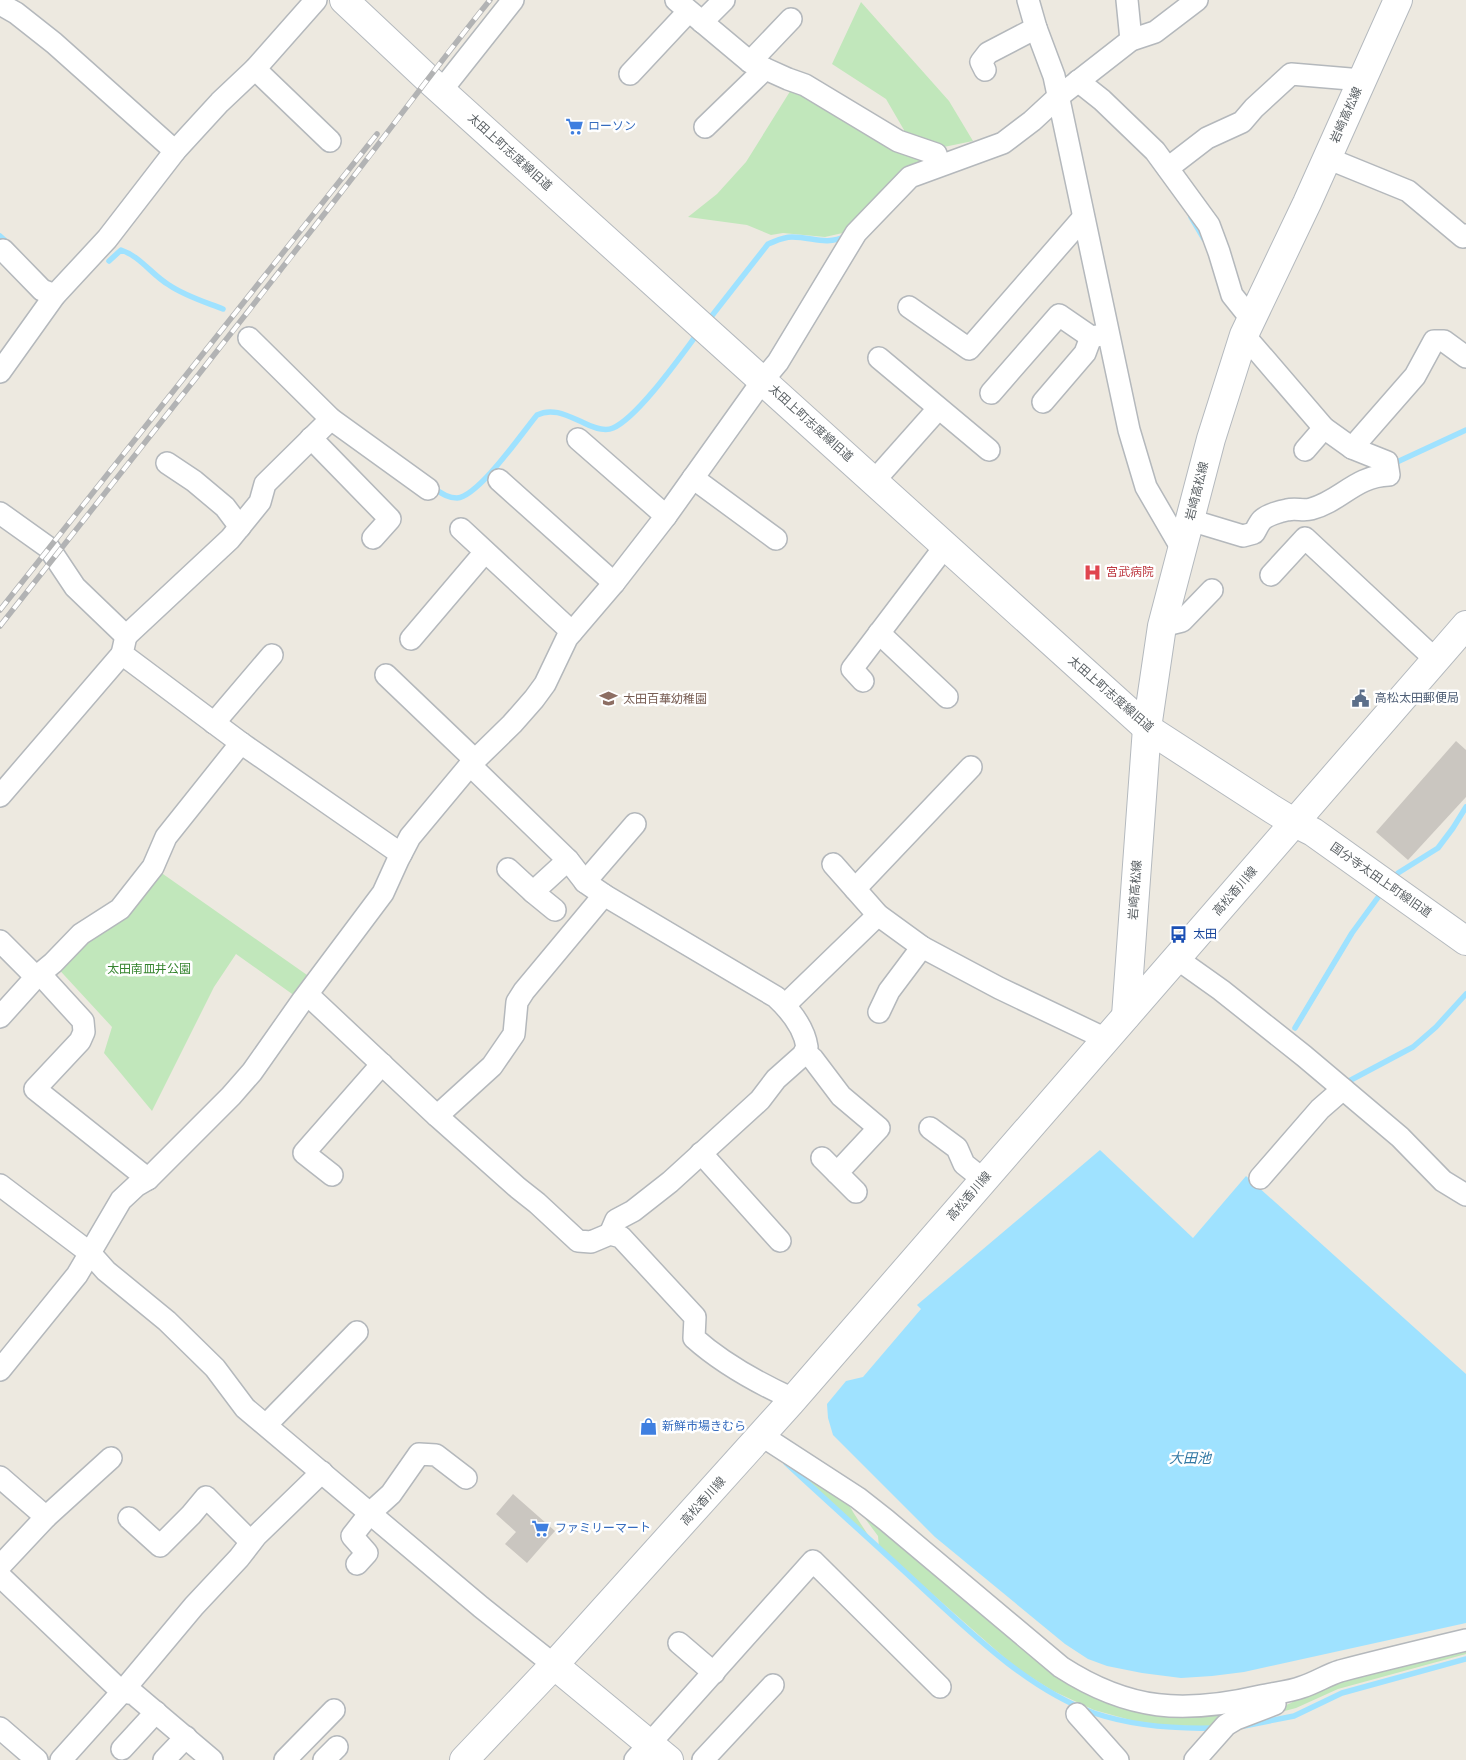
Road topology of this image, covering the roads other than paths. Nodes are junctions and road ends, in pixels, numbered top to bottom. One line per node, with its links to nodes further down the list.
1 (316, 0): 15 (street)
2 (344, 0): 20 (main road, 太田上町志度線旧道)
3 (513, 0): 20 (street)
4 (724, 0): 10 (street)
5 (1028, 0): 12 (street)
6 (1127, 0): 13 (street)
7 (1197, 0): 13 (street)
8 (1398, 0): 18 (main road, 岩崎高松線)
9 (0, 4): 24 (street)
10 (689, 11): 14 (street); 17 (street)
11 (791, 19): 14 (street)
12 (1036, 28): 16 (street); 21 (street)
13 (1132, 40): 19 (street)
14 (758, 65): 22 (street); 26 (street)
15 (255, 69): 23 (street); 24 (street)
16 (985, 70)
17 (630, 74)
18 (1362, 80): 25 (main road, 岩崎高松線); 27 (street)
19 (1078, 81): 21 (street); 27 (street)
20 (442, 91): 39 (main road, 太田上町志度線旧道)
21 (1058, 97): 26 (street); 28 (street)
22 (705, 127)
23 (330, 141)
24 (175, 151): 31 (street)
25 (1327, 158): 29 (street); 33 (main road, 岩崎高松線)
26 (938, 160): 39 (street)
27 (1168, 168): 33 (street)
28 (1083, 218): 32 (street); 34 (street)
29 (1466, 234)
30 (3, 250): 31 (street)
31 (55, 295): 38 (street)
32 (909, 307)
33 (1248, 327): 44 (street); 57 (main road, 岩崎高松線)
34 (1099, 335): 40 (street); 41 (street); 63 (street)
35 (249, 338): 43 (street)
36 (1466, 357): 47 (street)
37 (879, 358): 42 (street)
38 (0, 372)
39 (763, 380): 51 (street); 53 (main road, 太田上町志度線旧道)
40 (990, 393)
41 (1043, 402)
42 (938, 409): 48 (street); 53 (street)
43 (331, 419): 45 (street); 54 (street)
44 (1324, 428): 47 (street); 49 (street)
45 (310, 438): 58 (street); 60 (street)
46 (578, 438): 56 (street)
47 (1352, 448): 57 (street)
48 (989, 450)
49 (1305, 450)
50 (166, 463): 58 (street)
51 (693, 478): 56 (street); 61 (street)
52 (499, 480): 66 (street)
53 (874, 480): 62 (main road, 太田上町志度線旧道)
54 (428, 488)
55 (0, 513): 73 (street)
56 (666, 516): 66 (street)
57 (1190, 520): 63 (main road, 岩崎高松線)
58 (240, 527): 73 (street)
59 (461, 529): 64 (street)
60 (373, 538)
61 (776, 539)
62 (946, 545): 71 (street); 80 (main road, 太田上町志度線旧道)
63 (1182, 549): 69 (main road, 岩崎高松線)
64 (485, 552): 70 (street); 72 (street)
65 (1270, 575): 75 (street)
66 (614, 583): 70 (street)
67 (1212, 590): 69 (street)
68 (1466, 625): 75 (main road, 高松香川線)
69 (1162, 626): 80 (main road, 岩崎高松線)
70 (572, 632): 82 (street)
71 (879, 633): 77 (street); 78 (street)
72 (411, 639)
73 (124, 645): 79 (street); 84 (street)
74 (272, 655): 79 (street)
75 (1436, 660): 85 (main road, 高松香川線)
76 (386, 675): 82 (street)
77 (863, 681)
78 (947, 698)
79 (214, 723): 81 (street)
80 (1147, 728): 85 (main road, 太田上町志度線旧道); 106 (main road, 岩崎高松線)
81 (241, 743): 87 (street); 101 (street)
82 (472, 762): 87 (street); 88 (street)
83 (971, 766): 92 (street)
84 (0, 796)
85 (1295, 823): 98 (main road, 国分寺太田上町線旧道); 100 (main road, 高松香川線)
86 (635, 824): 91 (street)
87 (401, 854): 102 (street)
88 (568, 860): 91 (street); 93 (street)
89 (833, 864): 92 (street)
90 (508, 870): 93 (street)
91 (585, 882): 94 (street)
92 (855, 889): 96 (street)
93 (533, 892): 95 (street)
94 (604, 896): 103 (street); 111 (street)
95 (555, 910)
96 (878, 915): 99 (street); 103 (street)
97 (0, 941): 101 (street)
98 (1466, 941)
99 (922, 947): 105 (street); 107 (street)
100 (1176, 958): 106 (main road, 高松香川線); 110 (street)
101 (38, 975): 104 (street); 118 (street)
102 (308, 995): 109 (street); 118 (street)
103 (785, 1005): 108 (street)
104 (3, 1007)
105 (879, 1012)
106 (1126, 1016): 107 (main road, 高松香川線)
107 (1106, 1039): 119 (main road, 高松香川線)
108 (805, 1052): 113 (street); 115 (street)
109 (382, 1064): 111 (street); 116 (street)
110 (1343, 1089): 117 (street); 122 (street)
111 (437, 1116): 123 (street)
112 (930, 1128): 119 (street)
113 (701, 1153): 123 (street); 124 (street)
114 (822, 1158): 115 (street)
115 (838, 1173): 121 (street)
116 (332, 1175)
117 (1260, 1178)
118 (148, 1180): 125 (street)
119 (984, 1180): 128 (main road, 高松香川線)
120 (0, 1186): 125 (street)
121 (856, 1192)
122 (1466, 1195)
123 (610, 1234): 128 (street)
124 (780, 1240)
125 (90, 1253): 127 (street); 129 (street)
126 (357, 1332): 129 (street)
127 (0, 1370)
128 (793, 1399): 130 (main road, 高松香川線)
129 (266, 1425): 132 (street)
130 (761, 1435): 144 (main road, 高松香川線); 148 (street)
131 (111, 1458): 136 (street)
132 (322, 1472): 135 (street); 138 (street)
133 (0, 1477): 136 (street)
134 (466, 1478): 135 (street)
135 (370, 1513): 139 (street); 144 (street)
136 (46, 1517): 140 (street)
137 (129, 1518): 138 (street)
138 (252, 1542): 149 (street)
139 (357, 1564)
140 (0, 1566)
141 (0, 1576): 149 (street)
142 (1466, 1640): 148 (street)
143 (679, 1644): 145 (street)
144 (554, 1665): 156 (main road); 162 (main road, 高松香川線)
145 (714, 1673): 147 (street); 156 (street)
146 (773, 1685): 163 (street)
147 (940, 1687)
148 (1301, 1688): 165 (street)
149 (122, 1692): 151 (street); 158 (street)
150 (334, 1710): 161 (street)
151 (156, 1712): 154 (street); 155 (street)
152 (1077, 1714): 164 (street)
153 (0, 1728): 157 (street)
154 (186, 1737): 159 (street); 160 (street)
155 (122, 1749)
156 (652, 1755)
157 (37, 1760)
158 (61, 1760)
159 (164, 1760)
160 (212, 1760)
161 (285, 1760)
162 (464, 1760)
163 (703, 1760)
164 (1118, 1760)
165 (1195, 1760)

